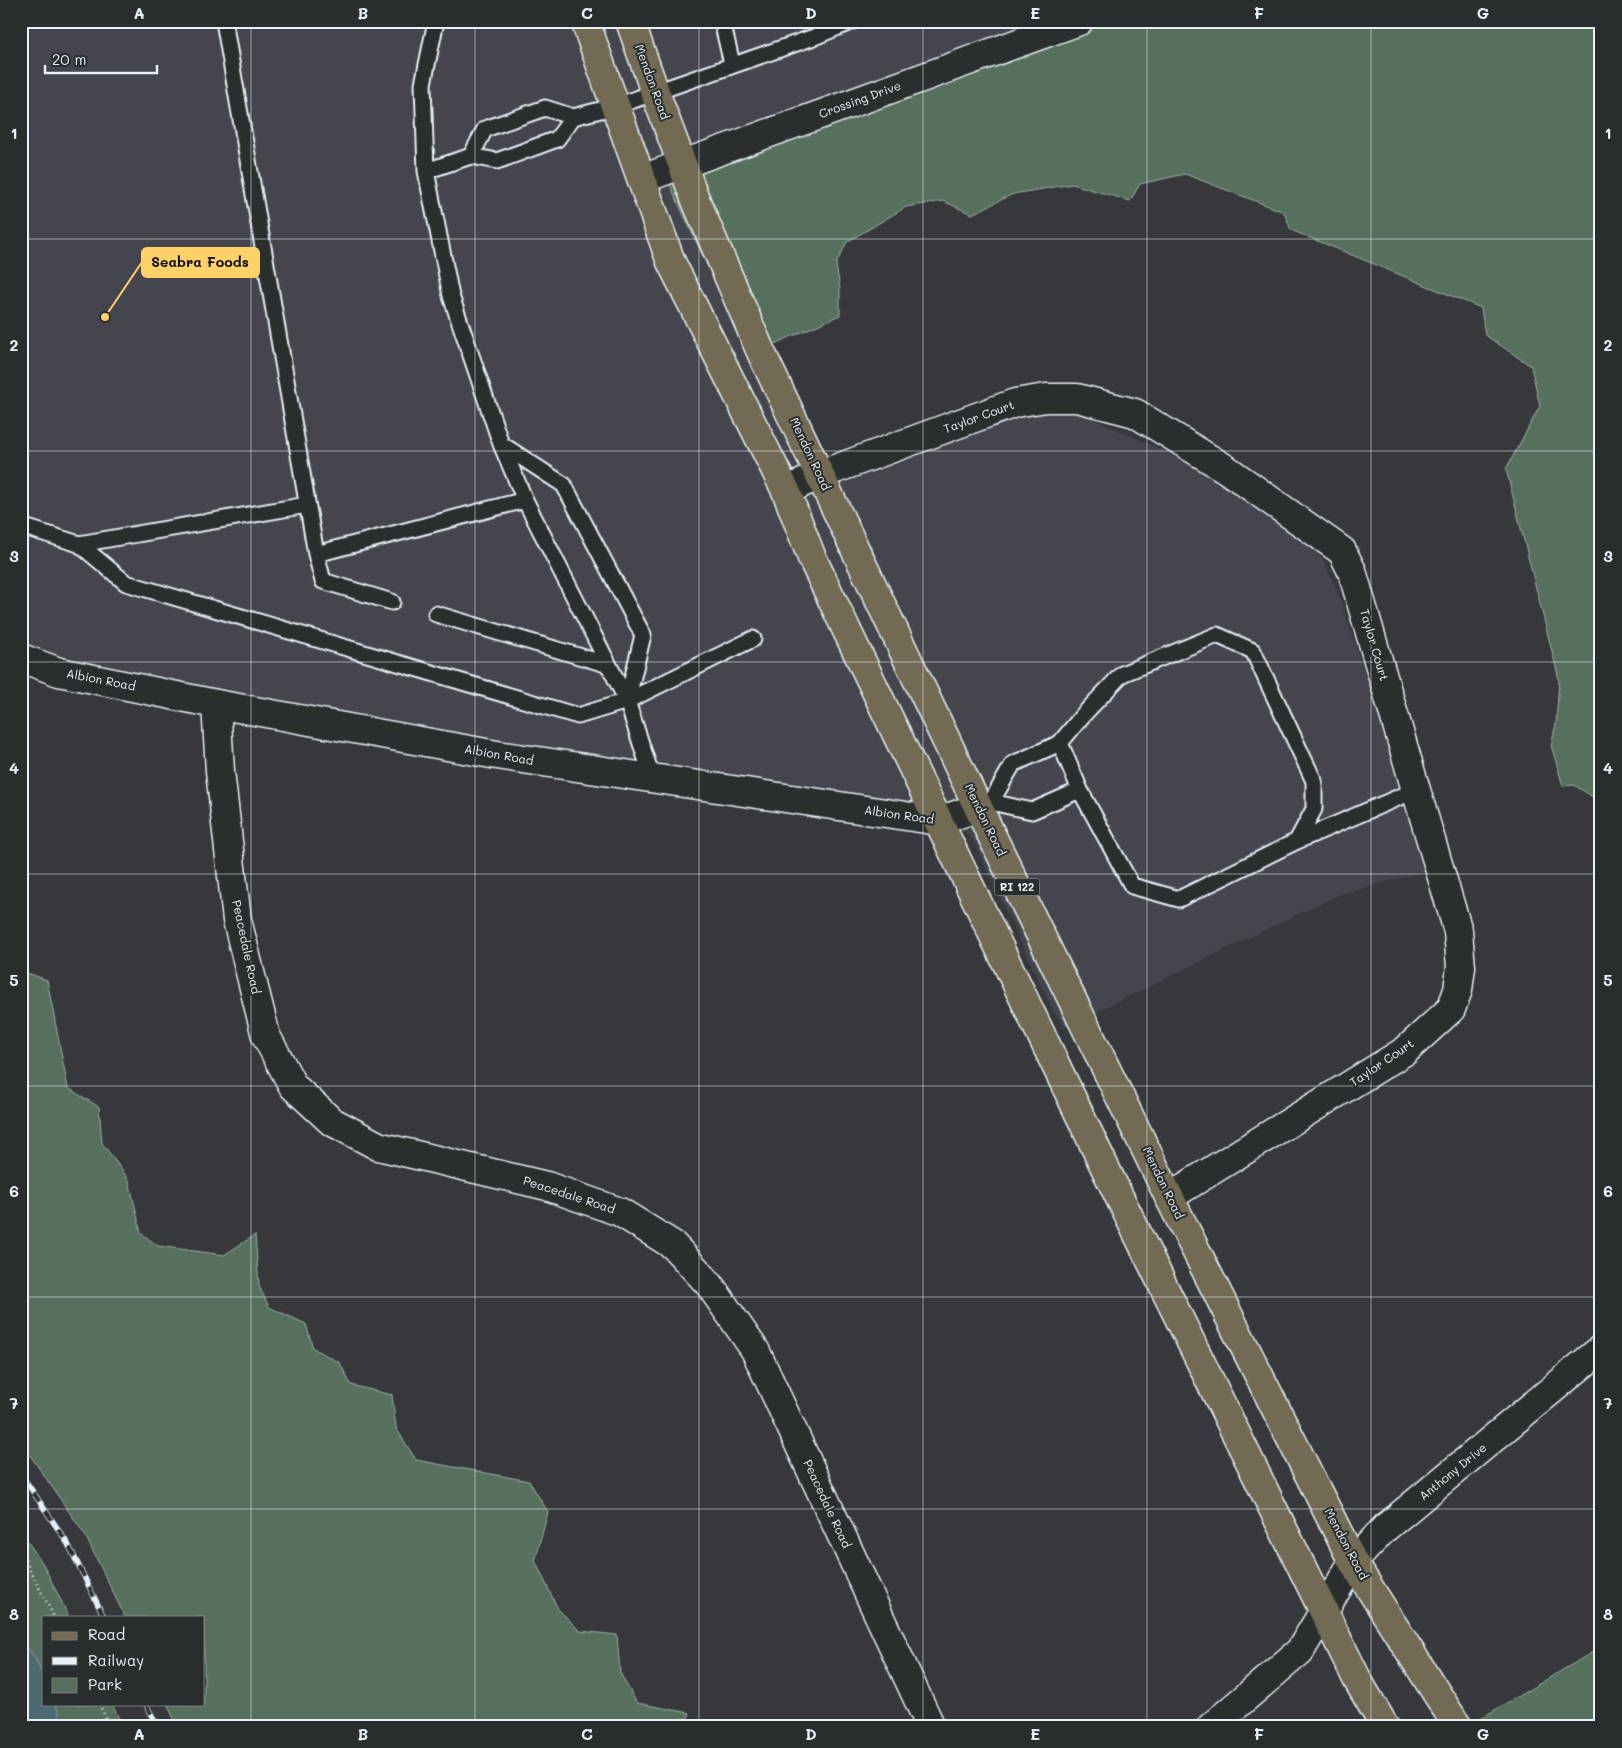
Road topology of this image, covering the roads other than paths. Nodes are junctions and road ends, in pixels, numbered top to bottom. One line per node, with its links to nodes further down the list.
1 (224, 21): 20 (lane)
2 (436, 21): 14 (lane)
3 (586, 21): 10 (main road, RI 122)
4 (630, 21): 9 (main road, Mendon Road / RI 122)
5 (722, 21): 8 (lane)
6 (853, 21): 8 (lane)
7 (1079, 21): 13 (street, Crossing Drive)
8 (732, 64): 9 (lane)
9 (655, 92): 10 (lane); 13 (main road, Mendon Road / RI 122)
10 (616, 106): 11 (lane); 15 (main road, RI 122)
11 (573, 117): 12 (lane); 12 (lane)
12 (471, 156): 14 (lane)
13 (682, 164): 15 (street, Crossing Drive); 17 (main road, Mendon Road / RI 122)
14 (426, 171): 16 (lane)
15 (642, 180): 18 (main road, RI 122)
16 (502, 444): 19 (lane); 29 (lane)
17 (820, 475): 18 (street, Taylor Court); 34 (street, Taylor Court); 35 (main road, Mendon Road / RI 122)
18 (786, 491): 36 (main road, RI 122)
19 (525, 500): 23 (lane); 28 (lane)
20 (307, 505): 22 (lane); 23 (lane)
21 (21, 526): 22 (lane)
22 (80, 544): 29 (lane)
23 (316, 554): 24 (lane)
24 (392, 602)
25 (436, 614): 28 (lane)
26 (753, 639): 29 (lane)
27 (21, 658): 30 (street, Albion Road)
28 (609, 665): 29 (lane)
29 (627, 701): 32 (lane)
30 (216, 704): 32 (street, Albion Road); 42 (street, Peacedale Road)
31 (1060, 743): 33 (lane); 35 (lane); 37 (lane)
32 (653, 780): 36 (street, Albion Road)
33 (1080, 790): 35 (lane); 37 (lane)
34 (1416, 790): 37 (lane); 38 (street, Taylor Court)
35 (985, 804): 36 (street, Albion Road); 38 (main road, Mendon Road / RI 122)
36 (939, 821): 41 (main road, RI 122)
37 (1297, 841)
38 (1169, 1197): 40 (main road, Mendon Road / RI 122)
39 (1601, 1350): 40 (street, Anthony Drive)
40 (1353, 1562): 41 (street, Anthony Drive); 45 (main road, Mendon Road / RI 122)
41 (1325, 1612): 43 (street, Anthony Drive); 44 (main road, RI 122)
42 (931, 1727)
43 (1211, 1727)
44 (1386, 1727)
45 (1458, 1727)

